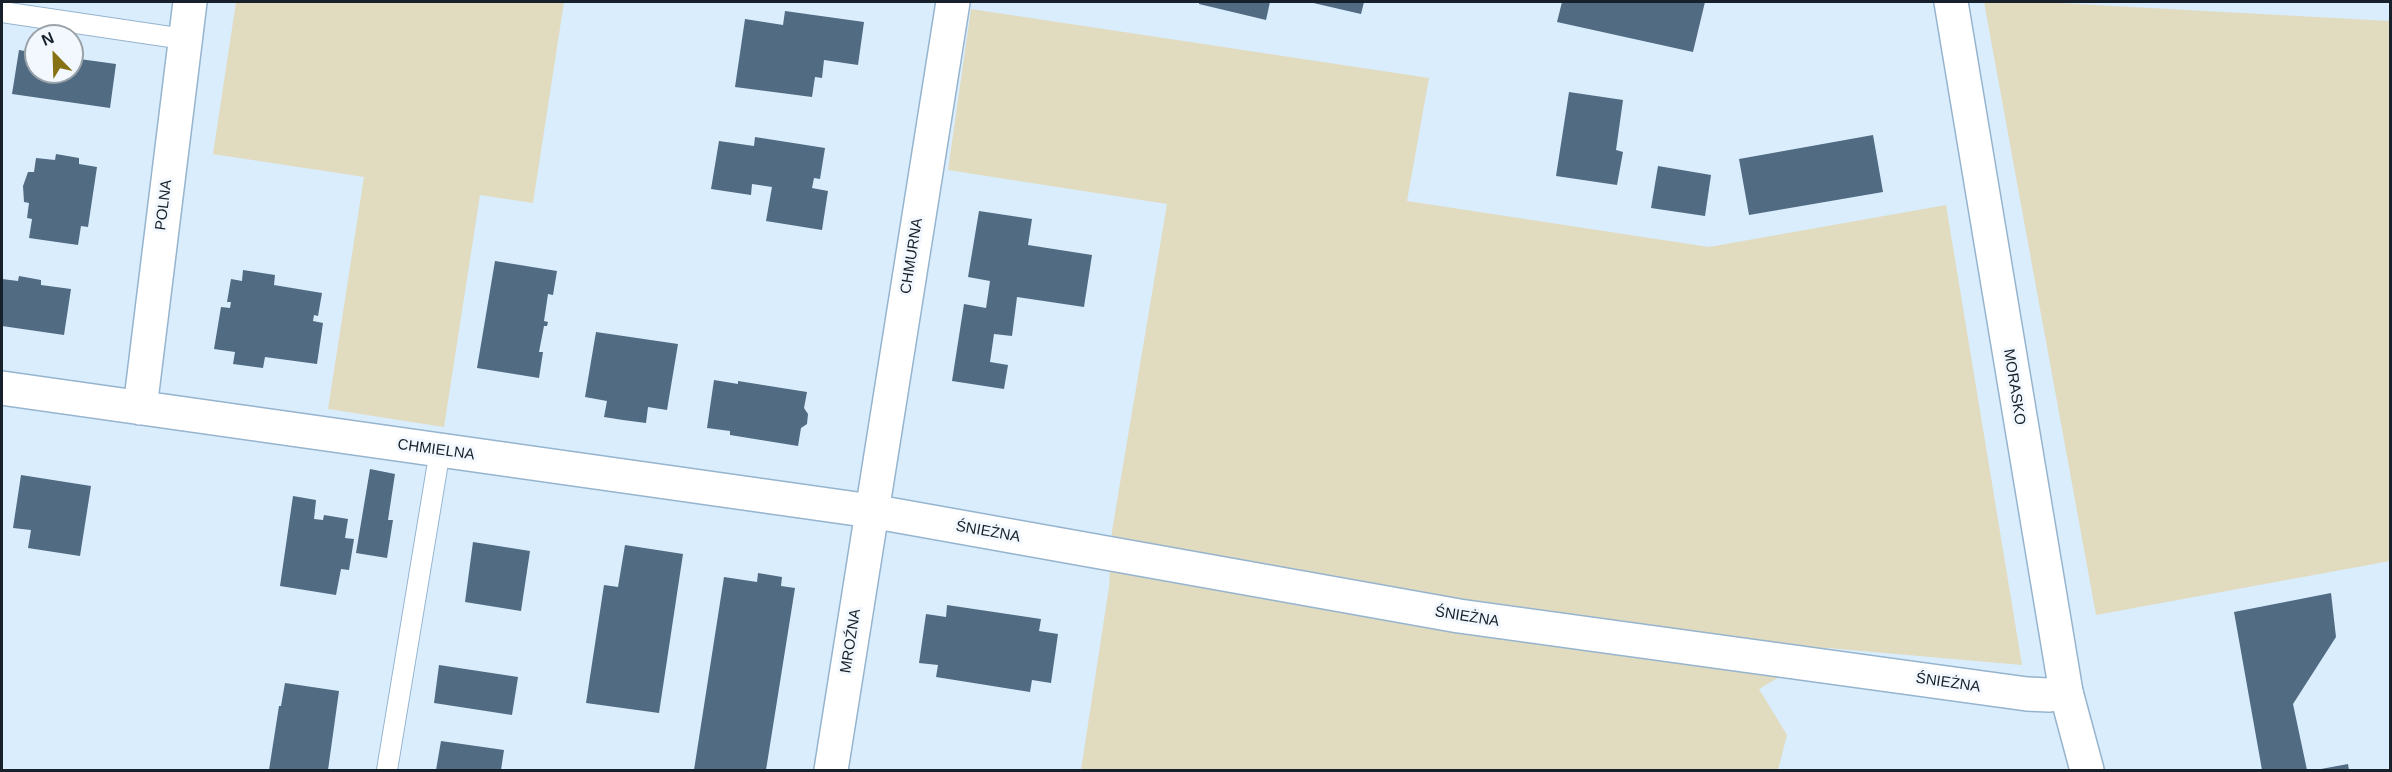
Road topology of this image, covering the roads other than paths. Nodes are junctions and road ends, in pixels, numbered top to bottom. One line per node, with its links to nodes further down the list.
1 (190, 2): 5 (street, POLNA)
2 (953, 2): 9 (street, CHMURNA)
3 (1951, 2): 10 (street, MORASKO)
4 (2, 12): 5 (lane)
5 (184, 39): 7 (street, POLNA)
6 (2, 388): 7 (street, CHMIELNA)
7 (140, 408): 8 (street, CHMIELNA)
8 (441, 450): 9 (street, CHMIELNA); 11 (lane)
9 (871, 511): 10 (street, ŚNIEŻNA); 12 (street, MROŹNA)
10 (2066, 692): 13 (street, MORASKO)
11 (387, 771)
12 (831, 771)
13 (2087, 771)

